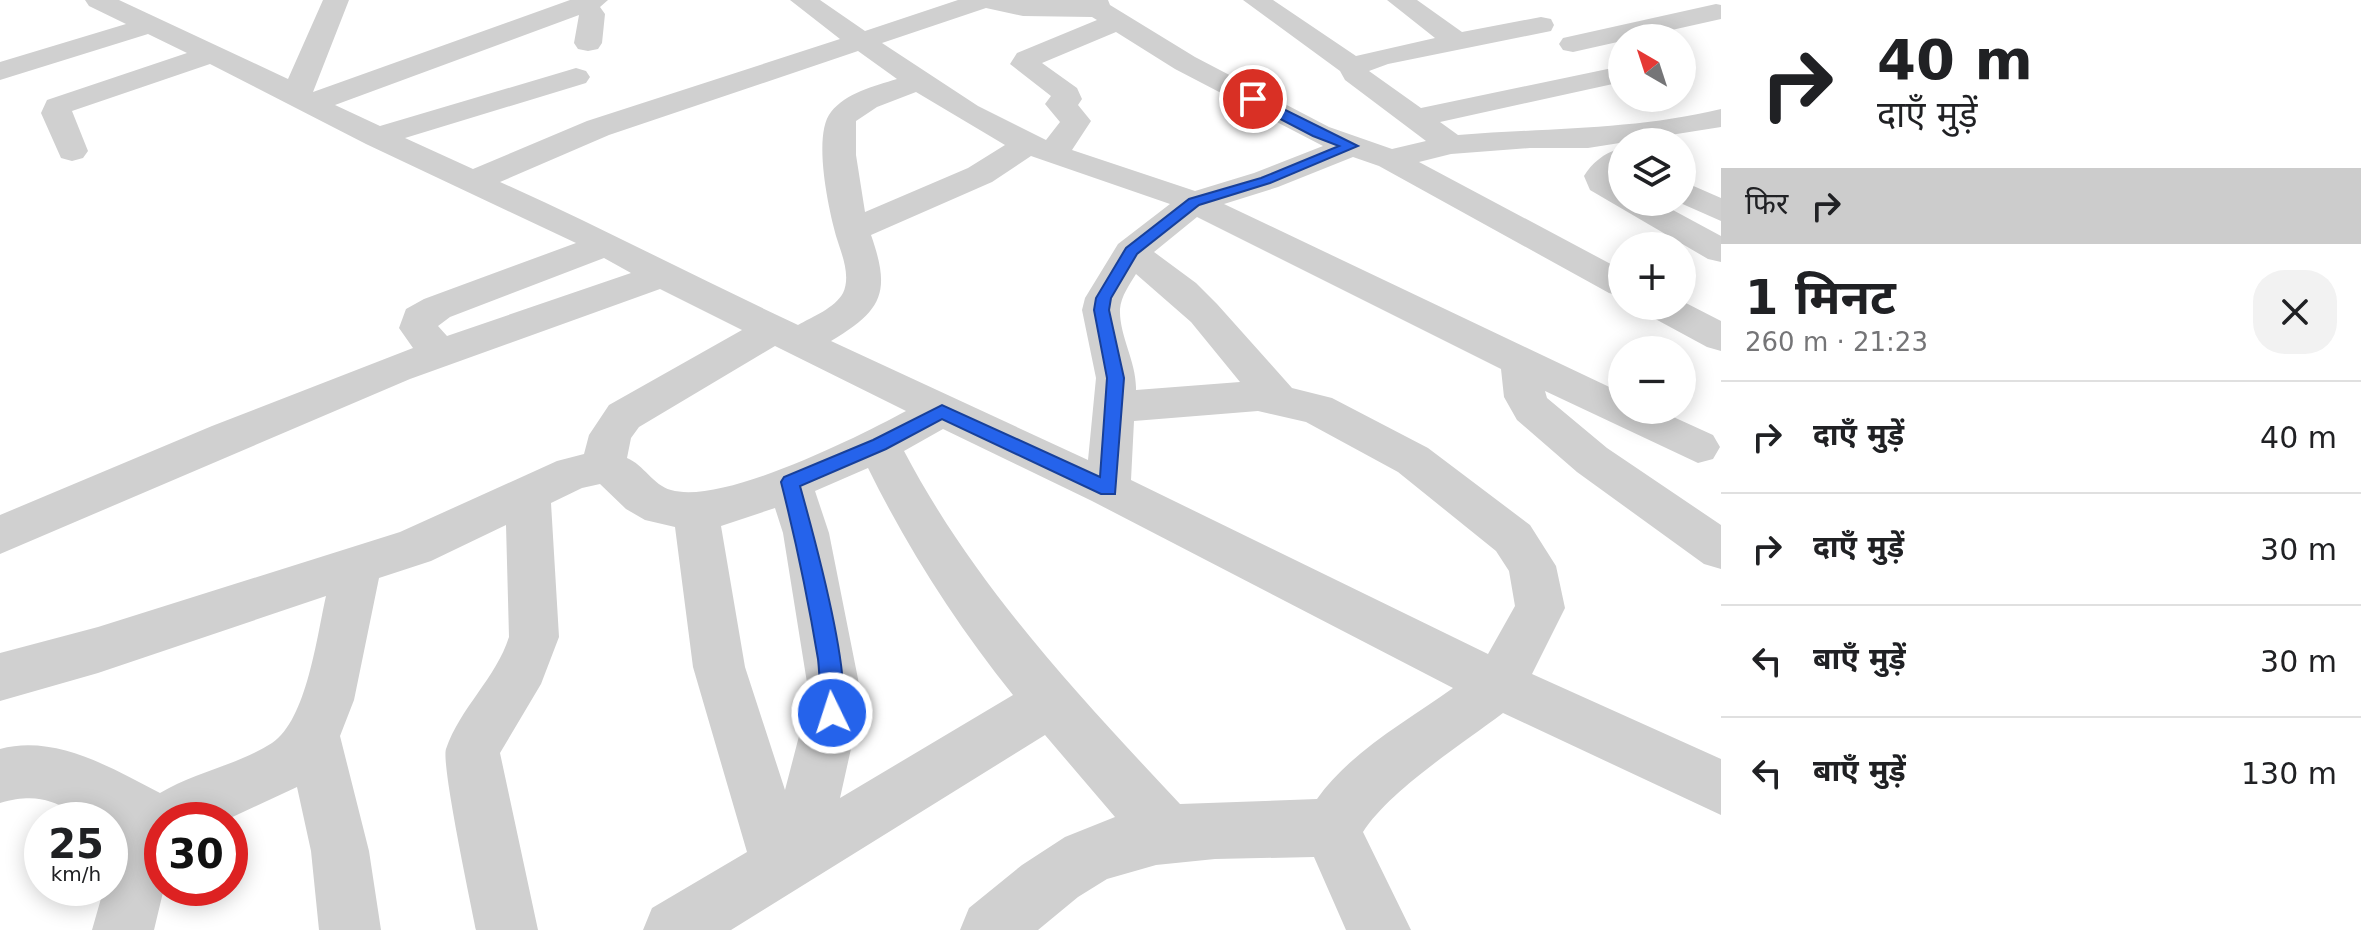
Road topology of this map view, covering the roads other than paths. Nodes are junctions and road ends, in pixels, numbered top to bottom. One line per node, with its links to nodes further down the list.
1 (336, 0): 23 (street)
2 (803, 0): 13 (street)
3 (985, 0): 10 (street); 13 (street)
4 (1400, 0): 12 (street)
5 (589, 2): 14 (street); 23 (street)
6 (1268, 2): 17 (street)
7 (1514, 5): 11 (street)
8 (1712, 9): 15 (street)
9 (131, 10): 16 (street); 19 (street)
10 (1104, 10): 30 (street); 31 (street)
11 (1541, 25): 12 (street); 15 (street)
12 (1455, 40): 17 (street)
13 (862, 41): 22 (street); 36 (street)
14 (588, 43)
15 (1573, 44): 18 (street)
16 (209, 55): 23 (street); 32 (street)
17 (1353, 67): 25 (street)
18 (1608, 67)
19 (0, 71)
20 (576, 77): 27 (street)
21 (1608, 78): 25 (street)
22 (919, 82): 31 (street); 42 (street)
23 (303, 99): 27 (street)
24 (1683, 112): 26 (street)
25 (1417, 118): 29 (street)
26 (1714, 127): 28 (street)
27 (377, 137): 36 (street)
28 (1588, 139): 29 (street); 33 (street)
29 (1451, 145): 34 (street)
30 (1351, 146): 34 (street); 39 (street)
31 (1039, 149): 39 (street); 42 (street)
32 (72, 151)
33 (1608, 152)
34 (1390, 159): 47 (street)
35 (1608, 170): 37 (street)
36 (471, 182): 43 (street)
37 (1608, 187)
38 (1696, 198): 40 (street)
39 (1194, 202): 45 (street); 52 (street)
40 (1721, 211)
41 (1658, 216): 44 (street)
42 (852, 231): 49 (street)
43 (607, 244): 46 (street); 51 (street)
44 (1721, 251)
45 (1131, 252): 53 (street); 54 (street)
46 (662, 275): 49 (street); 51 (street)
47 (1608, 277)
48 (1687, 320): 50 (street)
49 (787, 335): 55 (street); 58 (street)
50 (1721, 338)
51 (439, 353): 63 (street)
52 (1521, 364): 57 (street); 64 (street)
53 (1277, 399): 54 (street); 67 (street)
54 (1114, 407): 60 (street)
55 (942, 411): 56 (street); 60 (street)
56 (879, 445): 59 (street); 68 (street)
57 (1698, 447)
58 (603, 467): 61 (street); 62 (street)
59 (790, 482): 62 (street); 77 (street)
60 (1108, 489): 67 (street)
61 (528, 493): 65 (street); 80 (street)
62 (696, 512): 77 (street)
63 (0, 535)
64 (1721, 550)
65 (358, 564): 66 (street); 69 (street)
66 (0, 677)
67 (1499, 685): 71 (street); 74 (street)
68 (1050, 702): 75 (street); 77 (street)
69 (313, 736): 72 (street); 79 (street)
70 (0, 776): 73 (street)
71 (1721, 787)
72 (201, 802)
73 (144, 813)
74 (1332, 828): 75 (street); 83 (street)
75 (1168, 833): 82 (street)
76 (144, 851): 78 (street)
77 (788, 860): 81 (street)
78 (123, 930)
79 (350, 930)
80 (507, 930)
81 (674, 930)
82 (991, 930)
83 (1380, 930)

